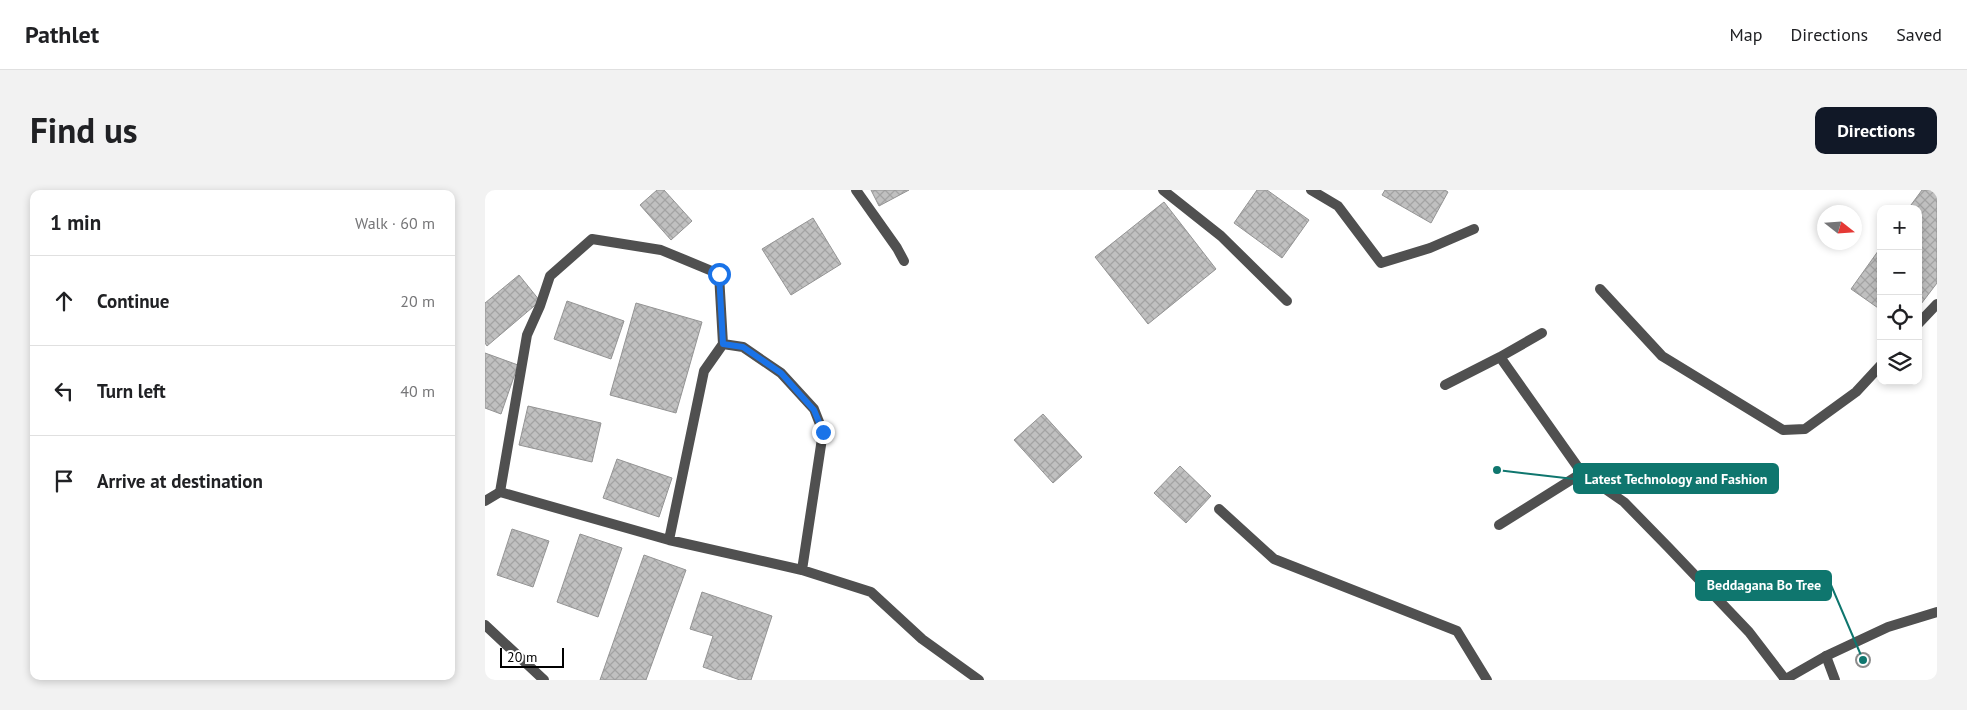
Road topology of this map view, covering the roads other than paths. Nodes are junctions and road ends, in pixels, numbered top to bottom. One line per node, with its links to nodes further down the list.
1 (855, 190): 5 (street)
2 (1163, 190): 7 (street)
3 (1311, 190): 4 (street)
4 (1474, 229)
5 (904, 261)
6 (1600, 289): 13 (street)
7 (1287, 301)
8 (1937, 304): 9 (street)
9 (1922, 320)
10 (1542, 333): 12 (street)
11 (723, 344): 16 (street); 20 (street); 21 (street)
12 (1500, 357): 14 (street); 15 (street)
13 (1877, 369)
14 (1445, 385)
15 (1582, 473): 19 (street); 28 (street)
16 (500, 492): 17 (street); 20 (street)
17 (485, 501)
18 (1219, 510): 27 (street)
19 (1499, 525)
20 (669, 540): 21 (street)
21 (803, 570): 26 (street)
22 (1937, 612): 24 (street)
23 (485, 624): 25 (street)
24 (1826, 656): 28 (street); 29 (street)
25 (544, 680)
26 (979, 680)
27 (1487, 680)
28 (1785, 680)
29 (1835, 680)

